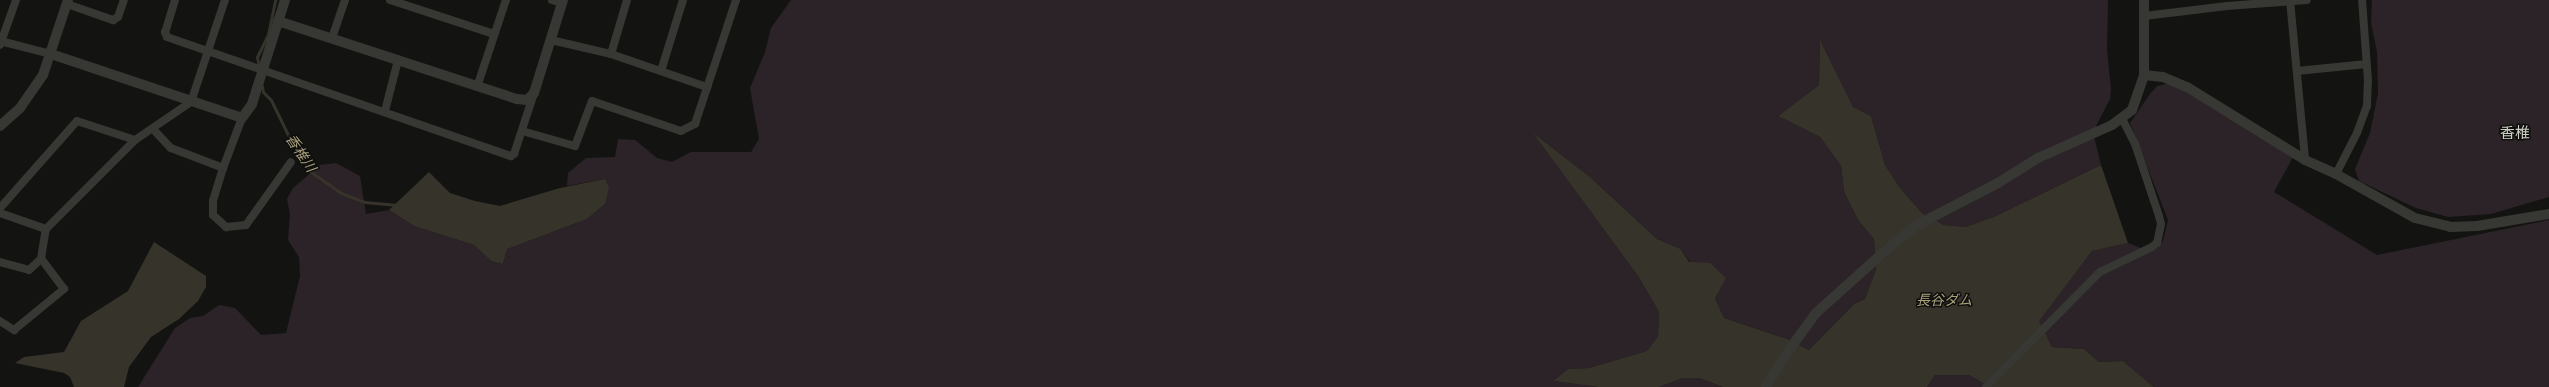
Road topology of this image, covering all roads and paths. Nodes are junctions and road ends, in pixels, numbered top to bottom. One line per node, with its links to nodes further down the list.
1 (16, 0): 24 (street)
2 (124, 0): 17 (street)
3 (175, 0): 25 (street)
4 (225, 0): 25 (street)
5 (285, 0): 20 (street)
6 (345, 0): 22 (street)
7 (390, 0): 21 (street)
8 (506, 0): 21 (street)
9 (627, 0): 27 (street)
10 (683, 0): 30 (street)
11 (736, 0): 35 (street)
12 (2144, 0): 19 (street)
13 (2307, 0): 16 (street)
14 (2362, 0): 29 (street)
15 (559, 1): 23 (street)
16 (2290, 1): 18 (street); 31 (street)
17 (68, 2): 26 (street)
18 (2226, 3): 19 (street)
19 (2144, 16): 33 (street)
20 (278, 21): 22 (street); 32 (street)
21 (494, 34): 34 (street)
22 (332, 38): 28 (street)
23 (551, 40): 27 (street); 36 (street)
24 (1, 42): 26 (street)
25 (208, 53): 32 (street); 37 (street)
26 (51, 54): 37 (street); 41 (street)
27 (611, 54): 30 (street)
28 (398, 60): 34 (street); 38 (street)
29 (2367, 64): 31 (street); 48 (street)
30 (661, 71): 35 (street)
31 (2297, 71): 45 (street)
32 (262, 72): 38 (street); 39 (street)
33 (2144, 75): 40 (street); 45 (street)
34 (477, 86): 36 (street)
35 (707, 87): 43 (street)
36 (534, 93): 43 (street)
37 (191, 102): 39 (street); 42 (street)
38 (385, 111): 43 (street)
39 (242, 118): 47 (street)
40 (2122, 120): 56 (street); 57 (street)
41 (0, 126)
42 (152, 129): 44 (street); 47 (street)
43 (522, 131)
44 (135, 140): 49 (street); 52 (street)
45 (2305, 160): 48 (street)
46 (292, 162): 47 (street)
47 (223, 168)
48 (2336, 174): 51 (street)
49 (0, 208)
50 (0, 213): 52 (street)
51 (2549, 214)
52 (46, 229): 53 (street)
53 (41, 259): 54 (street); 55 (street)
54 (0, 262)
55 (0, 321)
56 (1766, 387)
57 (1986, 387)

